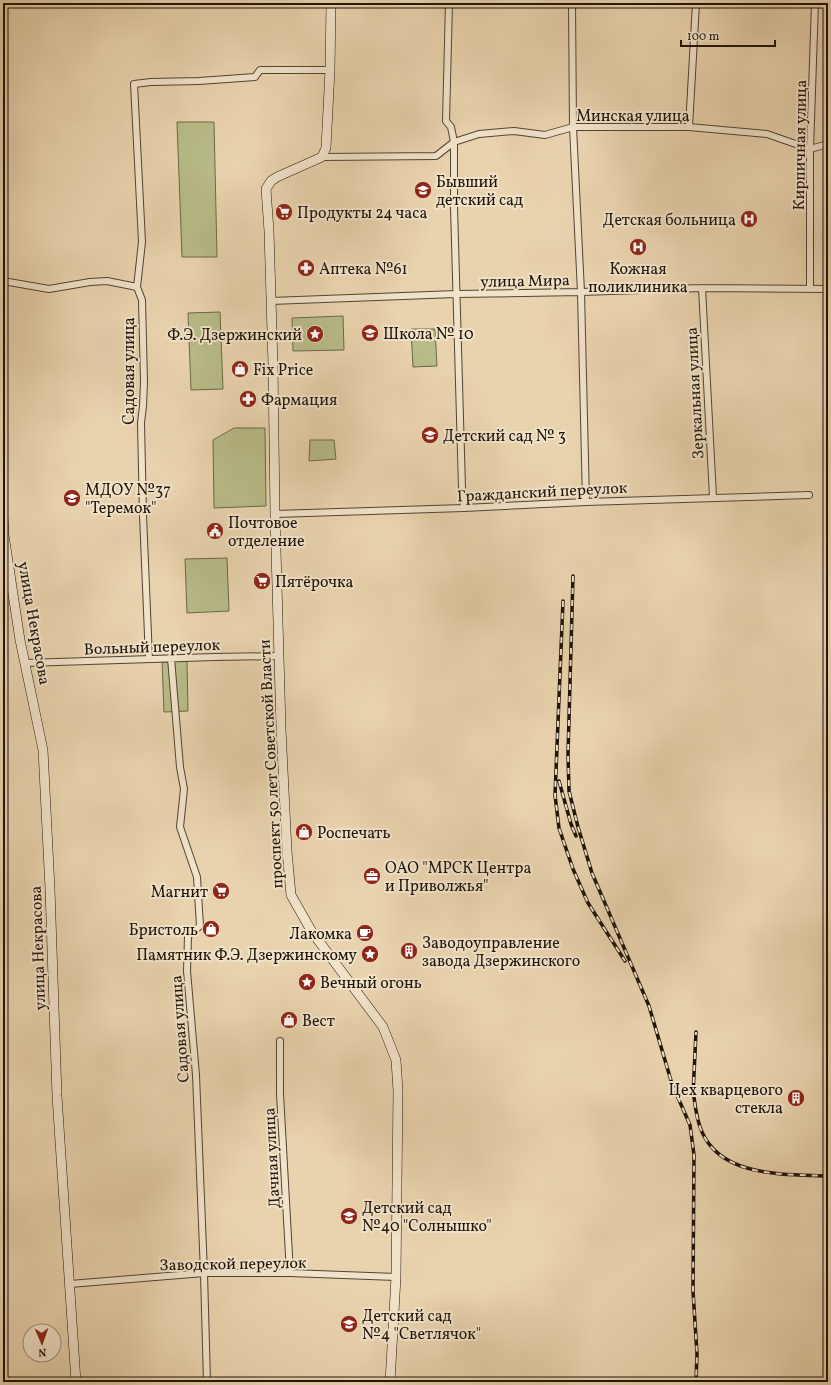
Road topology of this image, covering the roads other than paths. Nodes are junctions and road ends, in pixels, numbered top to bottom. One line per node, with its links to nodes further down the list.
1 (331, 3): 6 (main road)
2 (449, 3): 9 (street)
3 (572, 3): 7 (street)
4 (696, 3): 8 (street)
5 (815, 3): 11 (street, Кирпичная улица)
6 (330, 70): 12 (main road); 14 (street, Садовая улица)
7 (573, 127): 8 (street, Минская улица); 9 (street, Минская улица); 18 (street)
8 (689, 127): 11 (street, Минская улица)
9 (454, 142): 12 (street, Минская улица); 19 (street)
10 (828, 144): 11 (street)
11 (810, 149): 16 (street, Кирпичная улица)
12 (324, 153): 20 (main road, проспект 50 лет Советской Власти)
13 (3, 281): 14 (street)
14 (136, 287): 29 (street, Садовая улица)
15 (702, 288): 16 (street, улица Мира); 18 (street, улица Мира); 22 (street, Зеркальная улица)
16 (810, 288): 17 (street, улица Мира)
17 (828, 288)
18 (581, 292): 19 (street, улица Мира); 23 (street)
19 (456, 294): 20 (street, улица Мира); 24 (street)
20 (270, 301): 25 (main road, проспект 50 лет Советской Власти)
21 (809, 495): 22 (street, Гражданский переулок)
22 (713, 498): 23 (street, Гражданский переулок)
23 (586, 502): 24 (street, Гражданский переулок)
24 (464, 508): 25 (street, Гражданский переулок)
25 (275, 514): 27 (main road, проспект 50 лет Советской Власти)
26 (3, 516): 30 (main road, улица Некрасова)
27 (280, 656): 28 (street, Вольный переулок); 34 (main road, проспект 50 лет Советской Власти)
28 (171, 658): 29 (street, Вольный переулок); 32 (street, Садовая улица)
29 (149, 660): 30 (street, Вольный переулок)
30 (25, 663): 35 (main road, улица Некрасова)
31 (280, 1041): 33 (street, Дачная улица)
32 (204, 1273): 33 (street, Заводской переулок); 35 (street, Заводской переулок); 37 (street, Садовая улица)
33 (290, 1273): 34 (street, Заводской переулок)
34 (396, 1276): 38 (main road, проспект 50 лет Советской Власти)
35 (70, 1284): 36 (main road, улица Некрасова)
36 (76, 1382)
37 (207, 1382)
38 (390, 1382)

